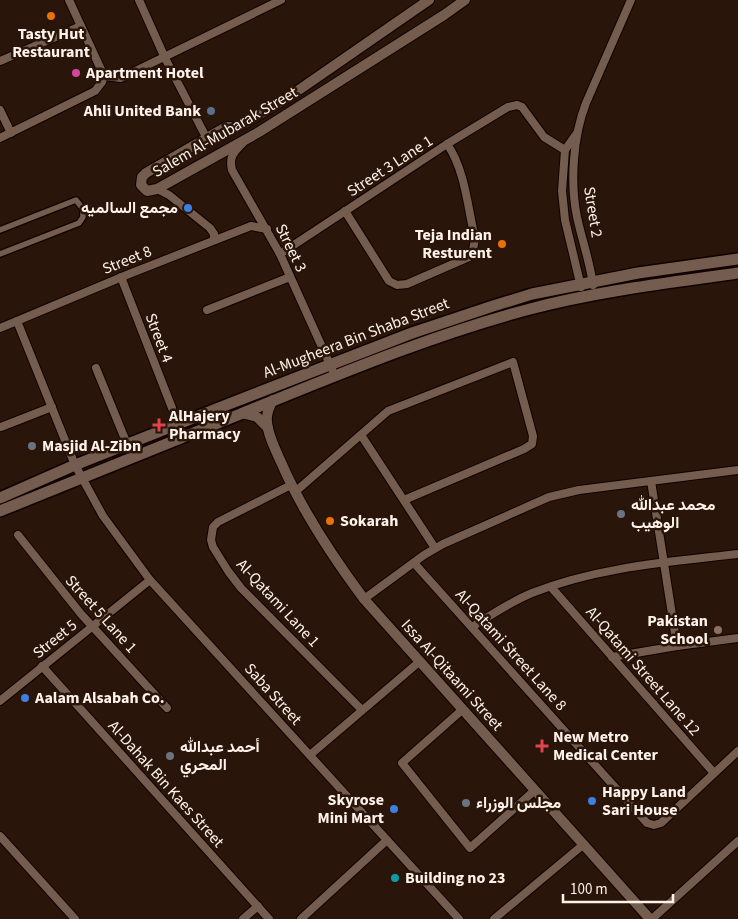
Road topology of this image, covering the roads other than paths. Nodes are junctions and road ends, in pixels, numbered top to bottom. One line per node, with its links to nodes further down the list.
1 (69, 0): 8 (street)
2 (139, 0): 9 (street)
3 (281, 0): 7 (street)
4 (429, 0): 15 (street, Salem Al-Mubarak Street)
5 (465, 0): 17 (street, Salem Al-Mubarak Street)
6 (631, 0): 13 (street, Street 2)
7 (268, 3): 9 (street)
8 (80, 26): 10 (street); 11 (street)
9 (165, 58): 11 (street); 15 (street)
10 (0, 61)
11 (104, 76): 14 (street)
12 (0, 110): 14 (street)
13 (578, 132): 19 (street, Street 2); 31 (street, Street 2)
14 (11, 133): 16 (street)
15 (206, 137): 20 (street, Salem Al-Mubarak Street)
16 (0, 138)
17 (247, 139): 20 (street, Salem Al-Mubarak Street); 23 (street, Street 3)
18 (447, 144): 19 (street, Street 3 Lane 1); 21 (street, Street 3 Lane 1); 21 (street)
19 (565, 150): 32 (street, Street 2)
20 (157, 189): 24 (street)
21 (345, 211): 26 (street, Street 3 Lane 1)
22 (0, 230): 25 (street)
23 (267, 230): 24 (street, Street 8); 26 (street, Street 3)
24 (214, 240): 29 (street, Street 8)
25 (0, 254)
26 (280, 254): 30 (street, Street 3)
27 (738, 259): 31 (main road, Al-Mugheera Bin Shaba Street)
28 (738, 273): 33 (main road, Al-Mugheera Bin Shaba Street)
29 (121, 277): 36 (street, Street 8); 42 (street, Street 4)
30 (290, 277): 35 (street); 39 (street, Street 3)
31 (593, 282): 32 (main road, Al-Mugheera Bin Shaba Street); 33 (street, Street 2)
32 (580, 284): 34 (street, Street 2); 39 (main road, Al-Mugheera Bin Shaba Street)
33 (594, 295): 34 (main road, Al-Mugheera Bin Shaba Street)
34 (582, 297): 39 (main road, Al-Mugheera Bin Shaba Street)
35 (208, 310)
36 (17, 321): 37 (street, Street 8); 41 (street)
37 (0, 328)
38 (96, 368): 47 (street)
39 (332, 370): 40 (main road, Al-Mugheera Bin Shaba Street); 47 (main road, Al-Mugheera Bin Shaba Street)
40 (273, 400): 43 (main road, Al-Mugheera Bin Shaba Street); 45 (street, Issa Al-Qitaami Street)
41 (52, 407): 44 (street); 48 (street)
42 (172, 408)
43 (242, 413): 45 (street); 50 (main road, Al-Mugheera Bin Shaba Street)
44 (1, 427)
45 (268, 428): 52 (street, Issa Al-Qitaami Street)
46 (361, 434): 52 (street, Al-Qatami Lane 1); 54 (street); 54 (street, Al-Qatami Lane 1)
47 (127, 444): 48 (main road, Al-Mugheera Bin Shaba Street)
48 (75, 465): 50 (street); 53 (main road, Al-Mugheera Bin Shaba Street)
49 (738, 470): 51 (street)
50 (81, 478): 55 (main road, Al-Mugheera Bin Shaba Street); 61 (street, Saba Street)
51 (651, 481): 57 (street); 59 (street)
52 (293, 489): 63 (street, Issa Al-Qitaami Street); 73 (street, Al-Qatami Lane 1)
53 (0, 498)
54 (404, 500): 57 (street)
55 (0, 511)
56 (18, 535): 64 (street, Street 5 Lane 1)
57 (435, 548): 60 (street)
58 (738, 554): 59 (street)
59 (664, 562): 62 (street); 67 (street)
60 (414, 563): 63 (street); 65 (street, Al-Qatami Street Lane 8)
61 (150, 580): 64 (street, Street 5); 76 (street, Saba Street)
62 (551, 587): 65 (street); 68 (street, Al-Qatami Street Lane 12)
63 (364, 599): 69 (street, Issa Al-Qitaami Street)
64 (93, 626): 70 (street, Street 5); 72 (street, Street 5 Lane 1)
65 (472, 627): 77 (street, Al-Qatami Street Lane 8)
66 (738, 638): 67 (street)
67 (677, 646): 68 (street)
68 (612, 657): 77 (street, Al-Qatami Street Lane 12)
69 (419, 662): 73 (street); 74 (street, Issa Al-Qitaami Street)
70 (42, 666): 71 (street, Street 5); 83 (street, Al-Dahak Bin Kaes Street)
71 (0, 701)
72 (167, 708)
73 (362, 710): 76 (street)
74 (462, 710): 78 (street, Issa Al-Qitaami Street); 78 (street)
75 (738, 751): 77 (street, Al-Qatami Street Lane 8)
76 (310, 755): 80 (street, Saba Street)
77 (714, 773)
78 (535, 790): 82 (street, Issa Al-Qitaami Street)
79 (0, 836): 84 (street)
80 (387, 840): 87 (street); 88 (street, Saba Street)
81 (738, 841): 90 (street)
82 (584, 844): 89 (street); 90 (street, Issa Al-Qitaami Street)
83 (258, 906): 85 (street); 86 (street, Al-Dahak Bin Kaes Street)
84 (75, 919)
85 (243, 919)
86 (269, 919)
87 (301, 919)
88 (459, 919)
89 (494, 919)
90 (651, 919)

